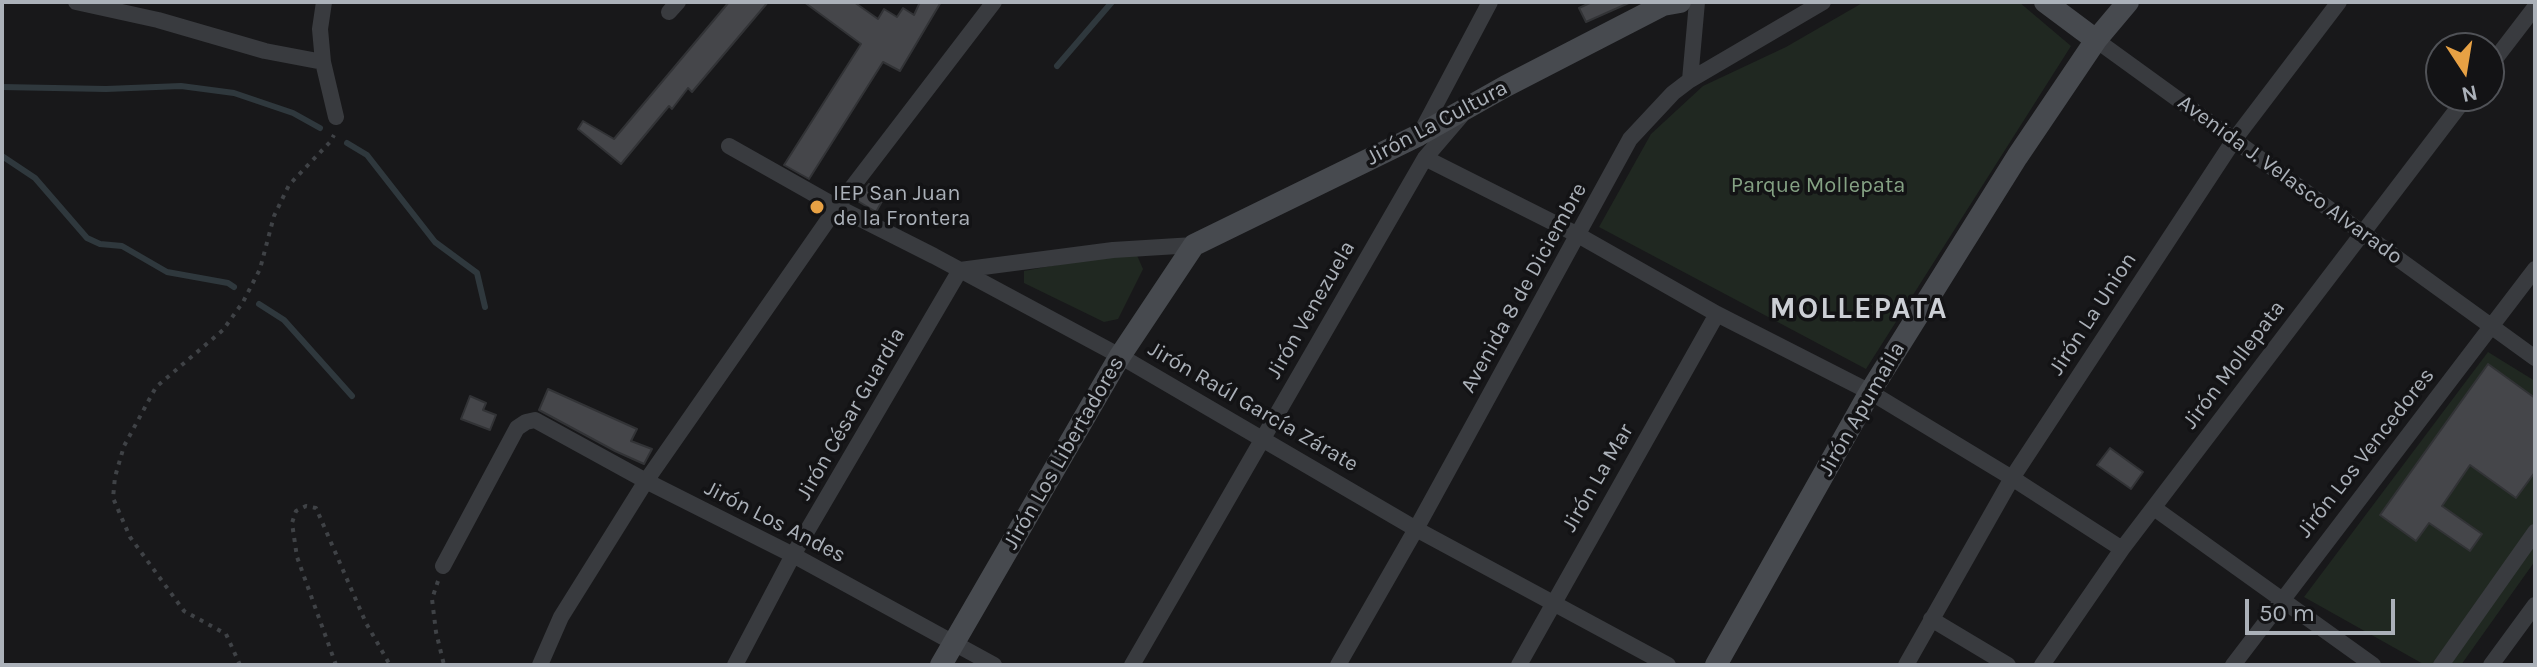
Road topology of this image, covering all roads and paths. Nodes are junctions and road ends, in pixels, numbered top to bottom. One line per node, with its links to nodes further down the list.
1 (76, 2): 14 (street)
2 (324, 2): 14 (street)
3 (994, 2): 23 (street)
4 (1490, 2): 19 (street)
5 (1680, 2): 16 (street, Jirón La Cultura)
6 (1697, 2): 15 (street)
7 (1823, 2): 15 (street, Avenida 8 de Diciembre)
8 (2045, 2): 12 (street, Avenida J. Velasco Alvarado)
9 (2128, 2): 12 (street, Jirón Apumaila)
10 (2339, 2): 20 (street, Jirón La Union)
11 (2535, 7): 13 (street)
12 (2096, 40): 20 (street, Avenida J. Velasco Alvarado); 33 (street, Jirón Apumaila)
13 (2505, 46)
14 (323, 62): 18 (street)
15 (1690, 80): 25 (street, Avenida 8 de Diciembre)
16 (1467, 109): 19 (street, Jirón La Cultura); 22 (street, Jirón Venezuela)
17 (2455, 112): 24 (street, Jirón Mollepata)
18 (336, 117): 48 (path)
19 (1419, 135): 26 (street, Jirón La Cultura)
20 (2234, 140): 24 (street, Avenida J. Velasco Alvarado); 35 (street, Jirón La Union)
21 (729, 146): 23 (street, Jirón Raúl García Zárate)
22 (1425, 158): 25 (street); 34 (street, Jirón Venezuela)
23 (837, 207): 28 (street, Jirón Raúl García Zárate); 36 (street)
24 (2362, 233): 30 (street, Avenida J. Velasco Alvarado); 37 (street, Jirón Mollepata)
25 (1578, 235): 29 (street); 38 (street, Avenida 8 de Diciembre)
26 (1194, 245): 28 (street); 31 (street, Jirón Los Libertadores)
27 (2535, 269): 30 (street, Jirón Los Vencedores)
28 (960, 270): 31 (street, Jirón Raúl García Zárate); 41 (street, Jirón César Guardia)
29 (1717, 314): 33 (street); 44 (street, Jirón La Mar)
30 (2492, 327): 32 (street, Avenida J. Velasco Alvarado); 43 (street, Jirón Los Vencedores)
31 (1120, 356): 34 (street, Jirón Raúl García Zárate); 47 (street, Jirón Los Libertadores)
32 (2535, 358)
33 (1870, 392): 35 (street); 60 (street, Jirón Apumaila)
34 (1262, 437): 38 (street, Jirón Raúl García Zárate); 56 (street, Jirón Venezuela)
35 (2012, 478): 40 (street); 46 (street, Jirón La Union)
36 (646, 481): 41 (street, Jirón Los Andes); 42 (street, Jirón Los Andes); 52 (street)
37 (2154, 508): 40 (street, Jirón Mollepata); 43 (street)
38 (1416, 529): 44 (street, Jirón Raúl García Zárate); 57 (street, Avenida 8 de Diciembre)
39 (2535, 532): 66 (street)
40 (2122, 549): 63 (street, Jirón Mollepata)
41 (793, 555): 47 (street, Jirón Los Andes); 53 (street, Jirón César Guardia)
42 (443, 566): 51 (path)
43 (2280, 600): 64 (street, Jirón Los Vencedores); 65 (street)
44 (1553, 602): 58 (street, Jirón La Mar); 59 (street, Jirón Raúl García Zárate)
45 (2535, 605): 67 (street)
46 (1931, 619): 61 (street, Jirón La Union); 62 (street)
47 (953, 643): 54 (street, Jirón Los Libertadores); 55 (street, Jirón Los Andes)
48 (240, 665)
49 (336, 665): 50 (path)
50 (390, 665)
51 (444, 665)
52 (540, 665)
53 (735, 665)
54 (941, 665)
55 (994, 665)
56 (1132, 665)
57 (1338, 665)
58 (1519, 665)
59 (1668, 665)
60 (1716, 665)
61 (1906, 665)
62 (2008, 665)
63 (2042, 665)
64 (2233, 665)
65 (2373, 665)
66 (2441, 665)
67 (2491, 665)

